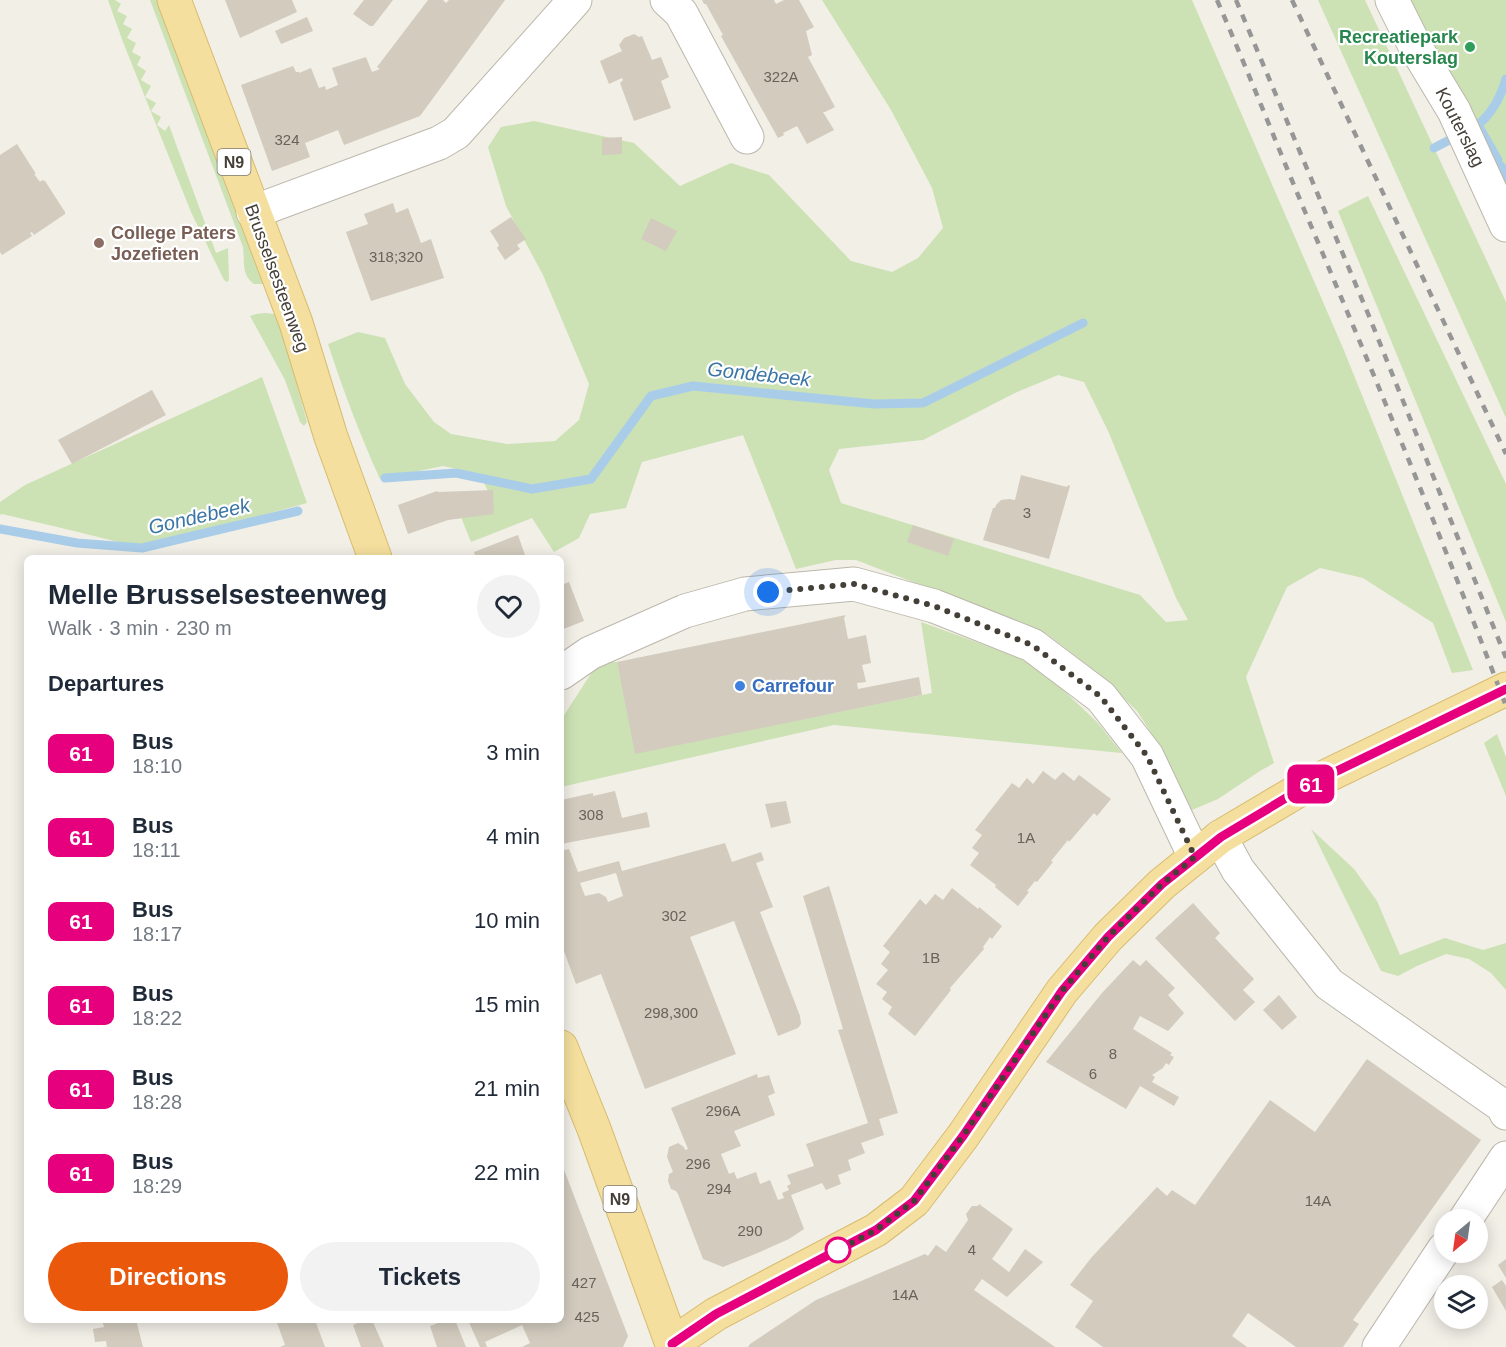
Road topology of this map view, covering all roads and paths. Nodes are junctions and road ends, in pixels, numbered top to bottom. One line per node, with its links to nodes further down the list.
1 (174, 0): 6 (main road, Brusselsesteenweg / N9)
2 (575, 0): 6 (street)
3 (667, 0): 5 (street)
4 (1392, 0): 7 (street, Kouterslag)
5 (747, 137)
6 (253, 212): 8 (main road, Brusselsesteenweg / N9)
7 (1506, 225)
8 (374, 555)
9 (590, 653): 10 (street); 11 (street); 14 (street)
10 (564, 671)
11 (564, 686)
12 (1506, 689): 13 (main road)
13 (1221, 837): 14 (main road); 16 (street)
14 (1195, 857): 20 (main road)
15 (564, 1054): 20 (main road, N9)
16 (1506, 1113)
17 (1506, 1158): 18 (street)
18 (1472, 1209)
19 (1435, 1263): 21 (street)
20 (671, 1346)
21 (1379, 1347)

